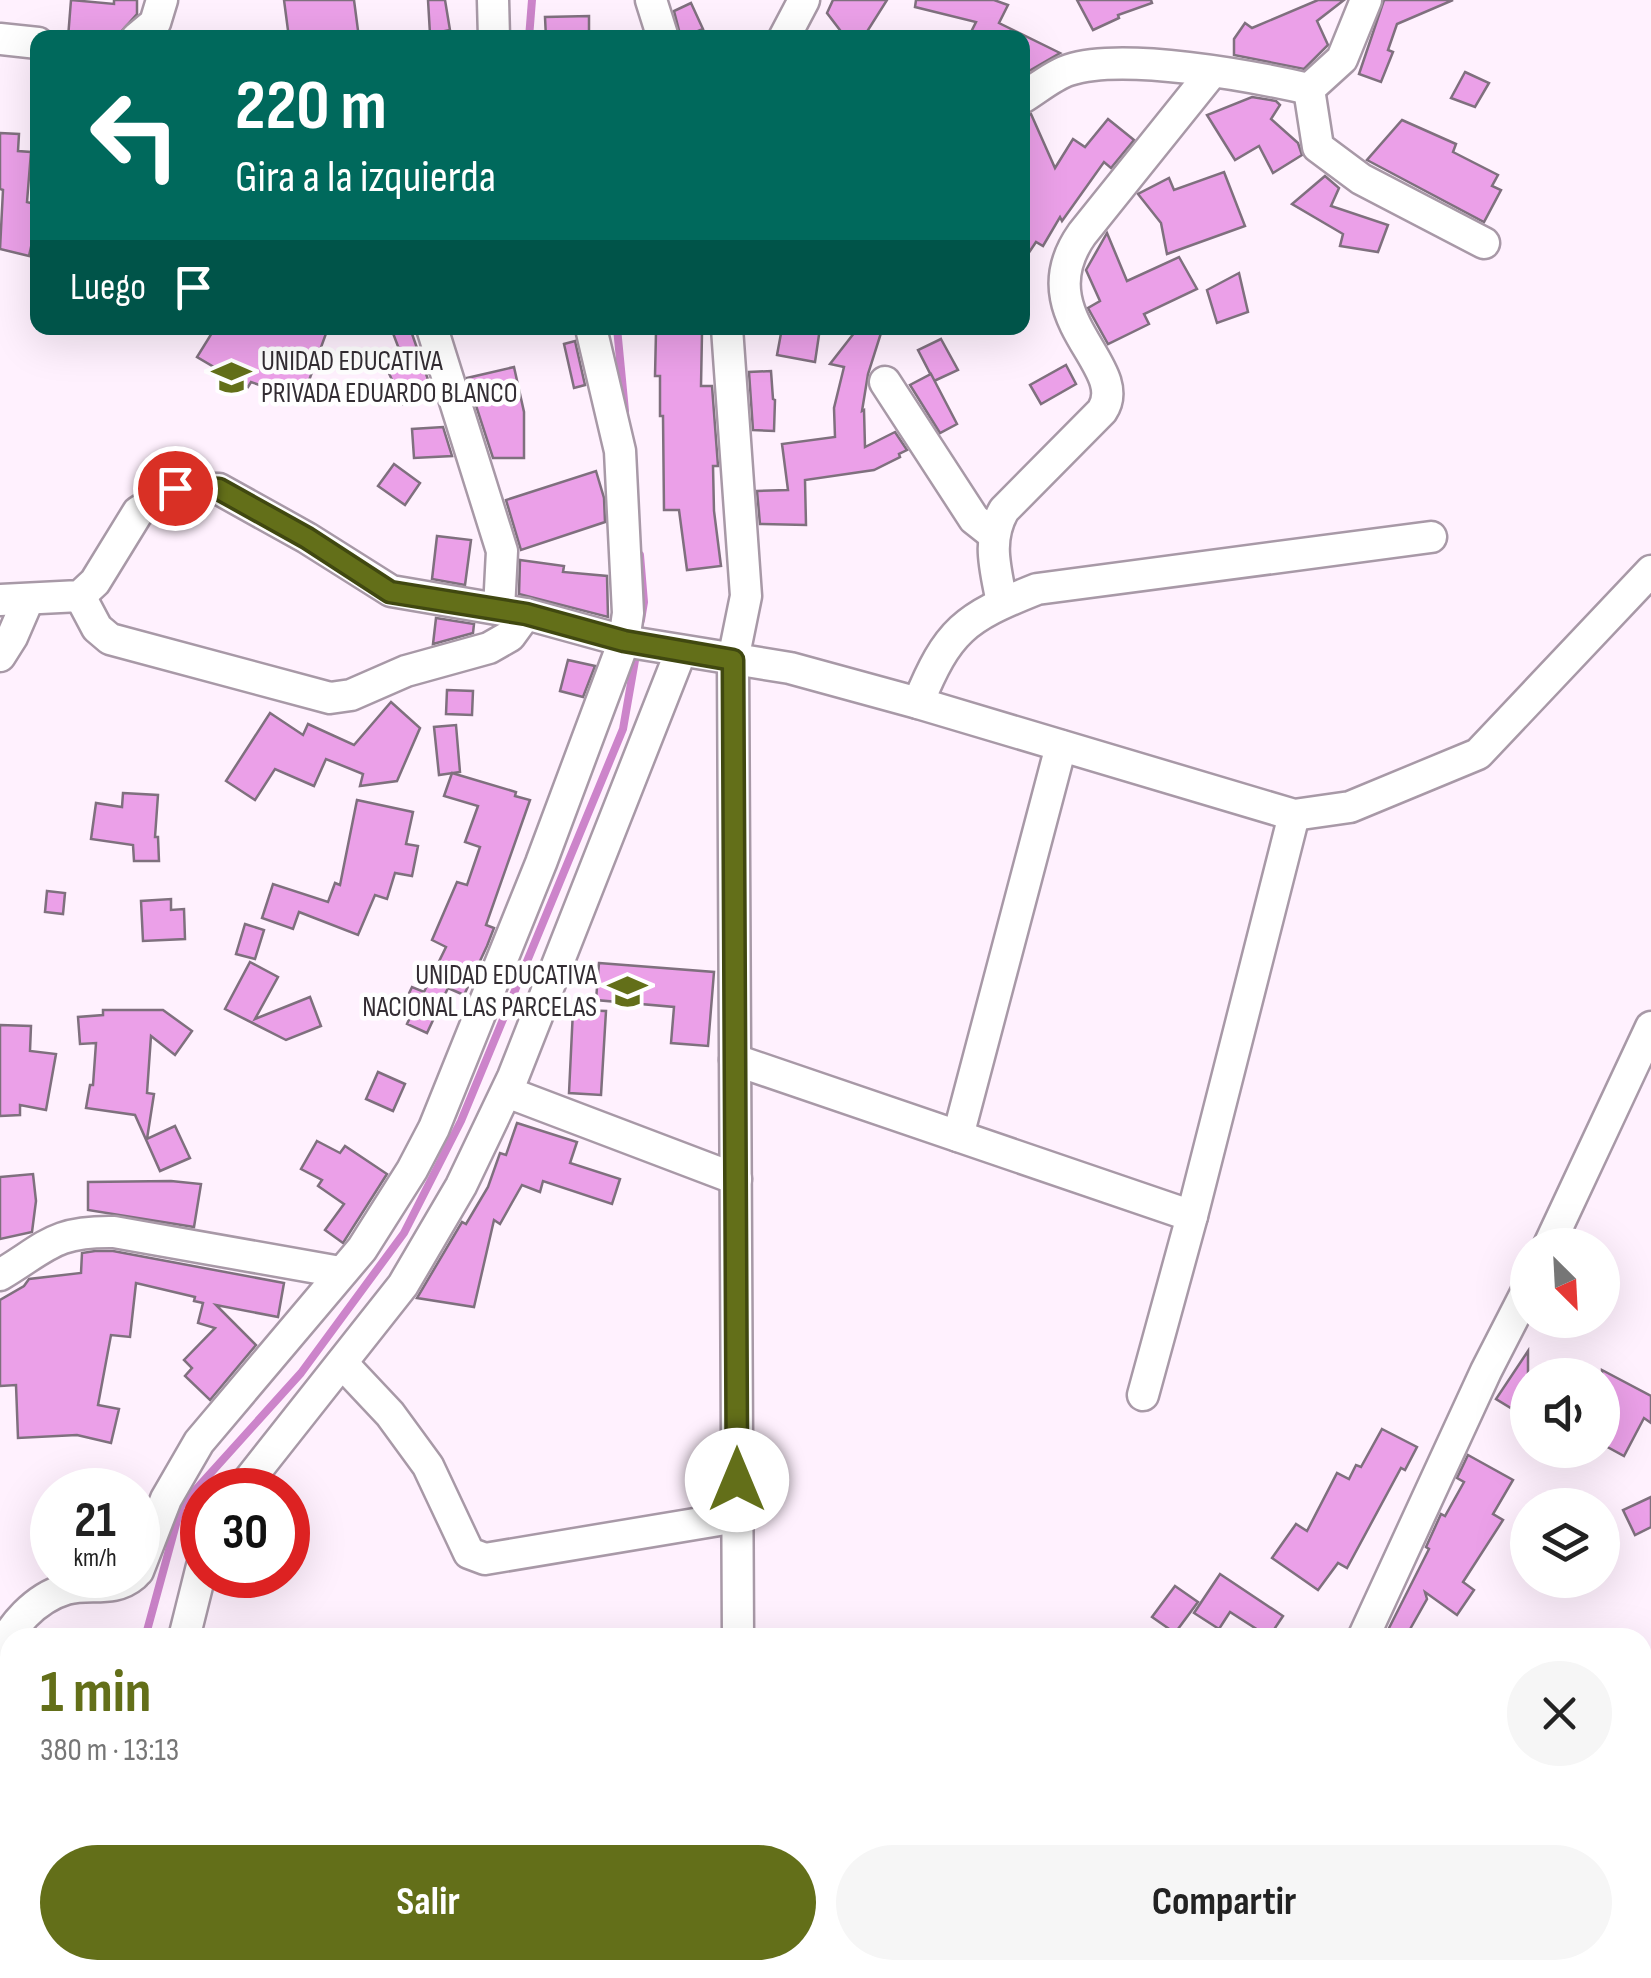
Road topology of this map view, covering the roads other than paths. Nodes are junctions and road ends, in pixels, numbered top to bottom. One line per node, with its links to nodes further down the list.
1 (162, 0): 6 (street)
2 (493, 0): 7 (street)
3 (652, 0): 8 (street)
4 (804, 0): 9 (street)
5 (1366, 0): 13 (street)
6 (147, 30)
7 (494, 30)
8 (660, 30)
9 (788, 30)
10 (0, 39): 11 (street)
11 (30, 42)
12 (1212, 72): 13 (street); 14 (street); 20 (street)
13 (1309, 89): 15 (street)
14 (1030, 93)
15 (1484, 243)
16 (434, 335): 26 (street)
17 (593, 335): 27 (street)
18 (735, 335): 30 (street)
19 (885, 382): 20 (street)
20 (994, 534): 25 (street)
21 (1430, 537): 25 (street)
22 (1651, 571): 33 (street)
23 (80, 596): 24 (street); 26 (street); 26 (street)
24 (14, 600): 29 (street)
25 (1002, 602): 31 (street)
26 (513, 612): 27 (street)
27 (633, 642): 28 (street); 41 (street)
28 (681, 651): 30 (street); 36 (street)
29 (0, 656)
30 (733, 660): 31 (street); 35 (street)
31 (918, 703): 32 (street)
32 (1061, 746): 33 (street); 37 (street)
33 (1294, 815): 39 (street)
34 (1651, 1027): 40 (street)
35 (735, 1060): 37 (street); 38 (street)
36 (506, 1092): 38 (street); 44 (street)
37 (958, 1136): 39 (street)
38 (736, 1179): 48 (street)
39 (1192, 1216): 45 (street)
40 (1557, 1228)
41 (340, 1272): 42 (street); 47 (street)
42 (0, 1275)
43 (1510, 1324): 54 (street)
44 (342, 1362): 46 (street); 48 (street)
45 (1143, 1396)
46 (258, 1468)
47 (160, 1514)
48 (737, 1517): 53 (street)
49 (48, 1598): 51 (street)
50 (194, 1598): 52 (street)
51 (14, 1628)
52 (186, 1628)
53 (738, 1628)
54 (1369, 1628)

